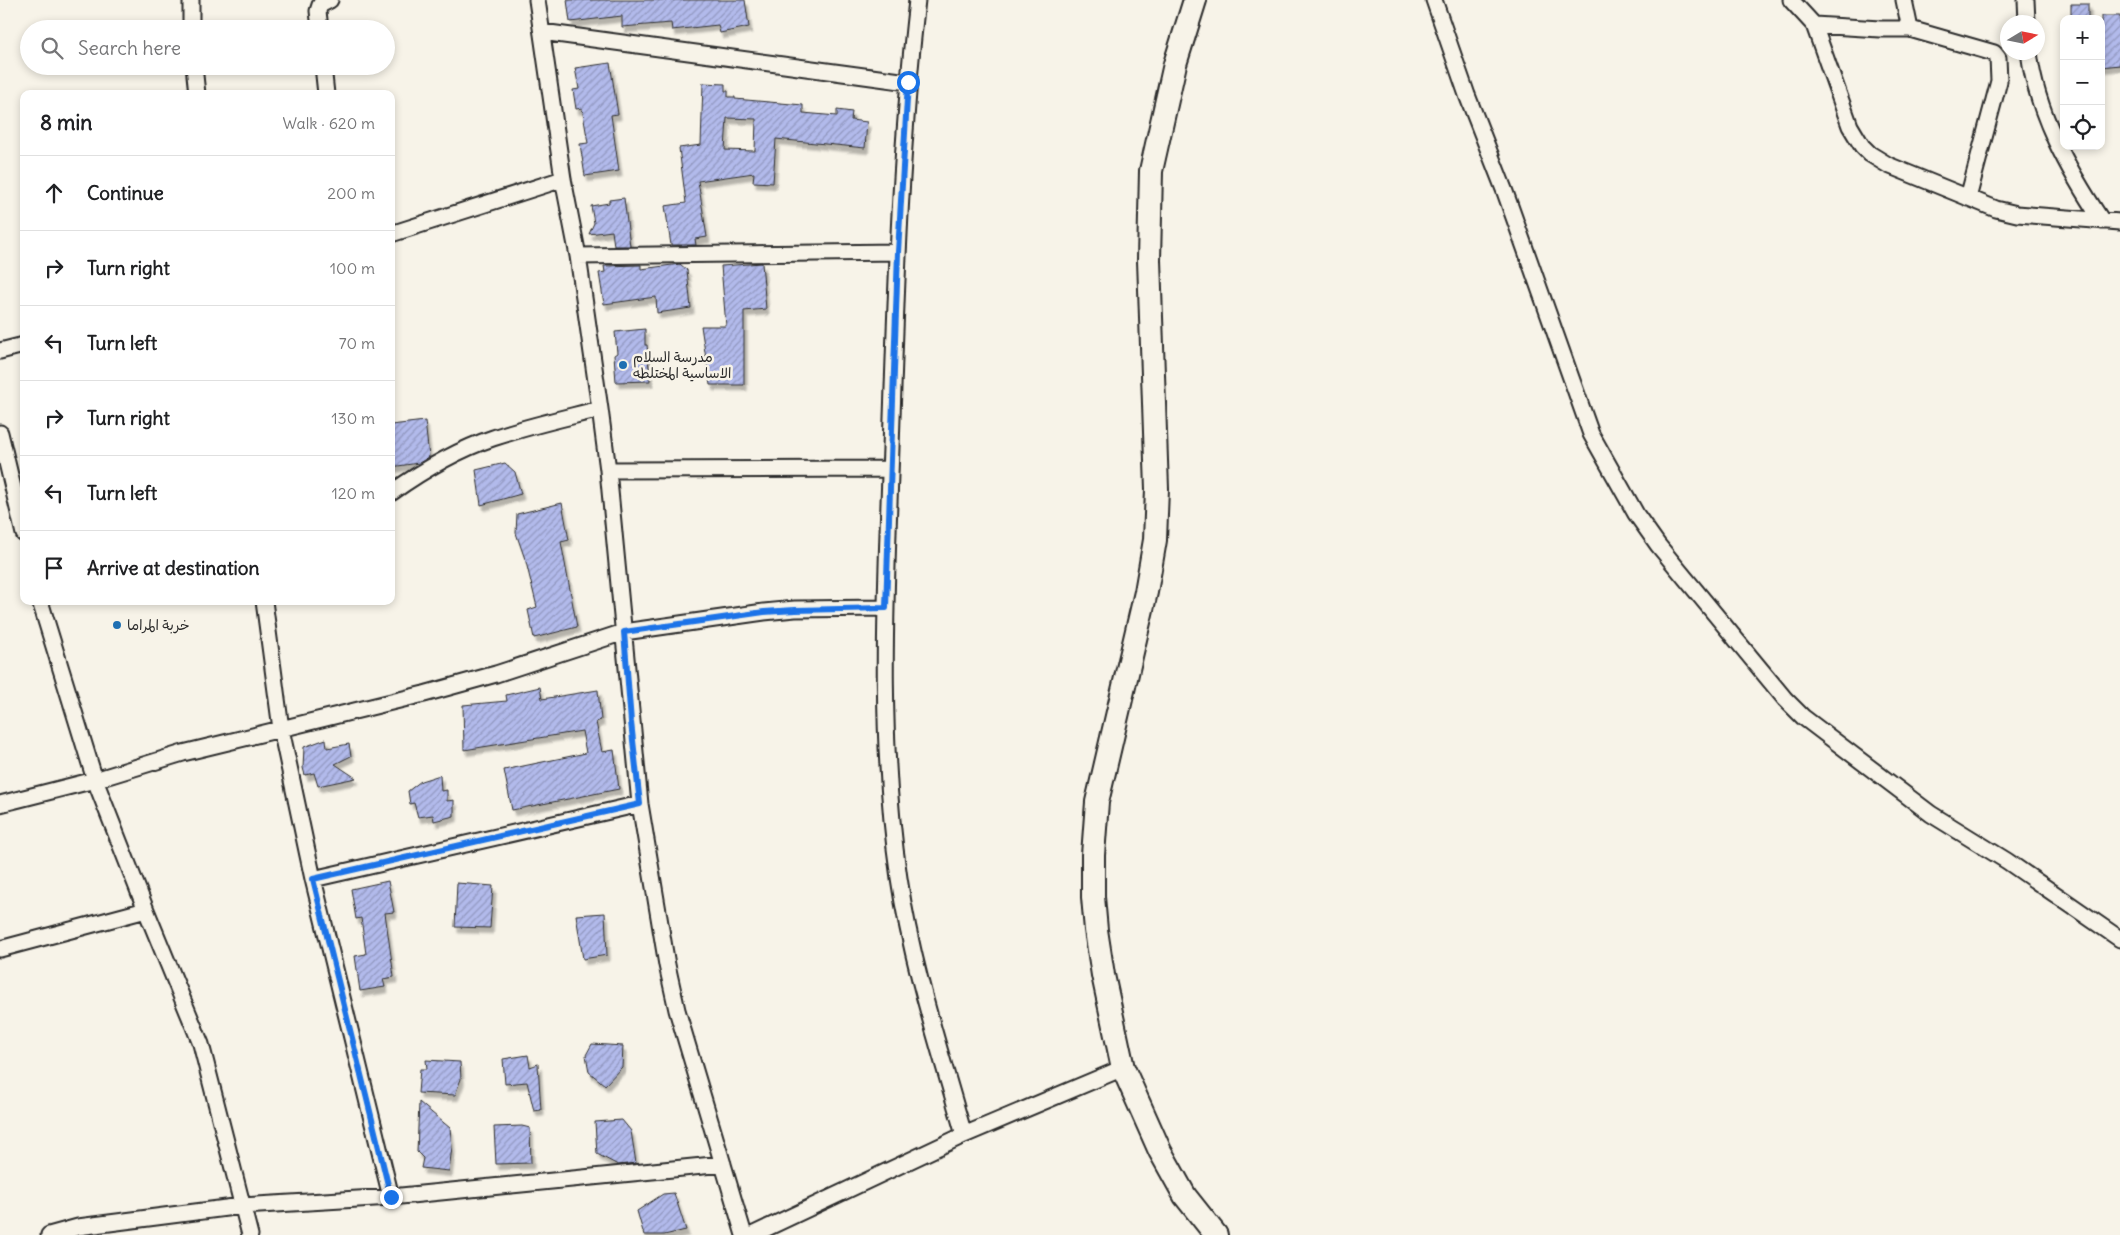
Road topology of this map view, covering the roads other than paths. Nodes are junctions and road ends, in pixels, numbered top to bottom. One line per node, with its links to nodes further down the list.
1 (191, 0): 11 (street)
2 (330, 0): 12 (street)
3 (537, 0): 15 (street)
4 (917, 0): 19 (street)
5 (1195, 0): 49 (street)
6 (1434, 0): 47 (street)
7 (1791, 0): 13 (street)
8 (1904, 0): 14 (street)
9 (2026, 0): 10 (street)
10 (2027, 15)
11 (191, 20)
12 (319, 20)
13 (1814, 24): 14 (street); 23 (street)
14 (1910, 29): 23 (street)
15 (542, 32): 19 (street); 22 (street)
16 (2030, 60): 24 (street)
17 (195, 75): 20 (street)
18 (324, 75): 21 (street)
19 (908, 82): 27 (street)
20 (197, 90)
21 (326, 90)
22 (563, 179): 26 (street); 28 (street)
23 (1968, 198): 24 (street)
24 (2102, 221): 25 (street)
25 (2120, 222)
26 (395, 233)
27 (898, 252): 28 (street); 33 (street)
28 (578, 256): 31 (street)
29 (20, 346): 30 (street)
30 (0, 352)
31 (600, 409): 34 (street); 35 (street)
32 (0, 433): 36 (street)
33 (890, 469): 34 (street); 39 (street)
34 (608, 470): 40 (street)
35 (395, 489)
36 (20, 517)
37 (41, 605): 42 (street)
38 (265, 605): 41 (street)
39 (886, 608): 40 (street); 50 (street)
40 (624, 632): 41 (street); 44 (street)
41 (281, 729): 42 (street); 45 (street)
42 (95, 780): 43 (street); 46 (street)
43 (0, 804)
44 (640, 804): 45 (street); 51 (street)
45 (313, 879): 52 (street)
46 (146, 910): 48 (street); 53 (street)
47 (2120, 939)
48 (0, 950)
49 (1124, 1068): 50 (street); 58 (street)
50 (964, 1135): 57 (street)
51 (723, 1164): 52 (street); 56 (street)
52 (391, 1197): 53 (street)
53 (242, 1206): 54 (street); 55 (street)
54 (49, 1235)
55 (250, 1235)
56 (744, 1235)
57 (752, 1235)
58 (1216, 1235)

